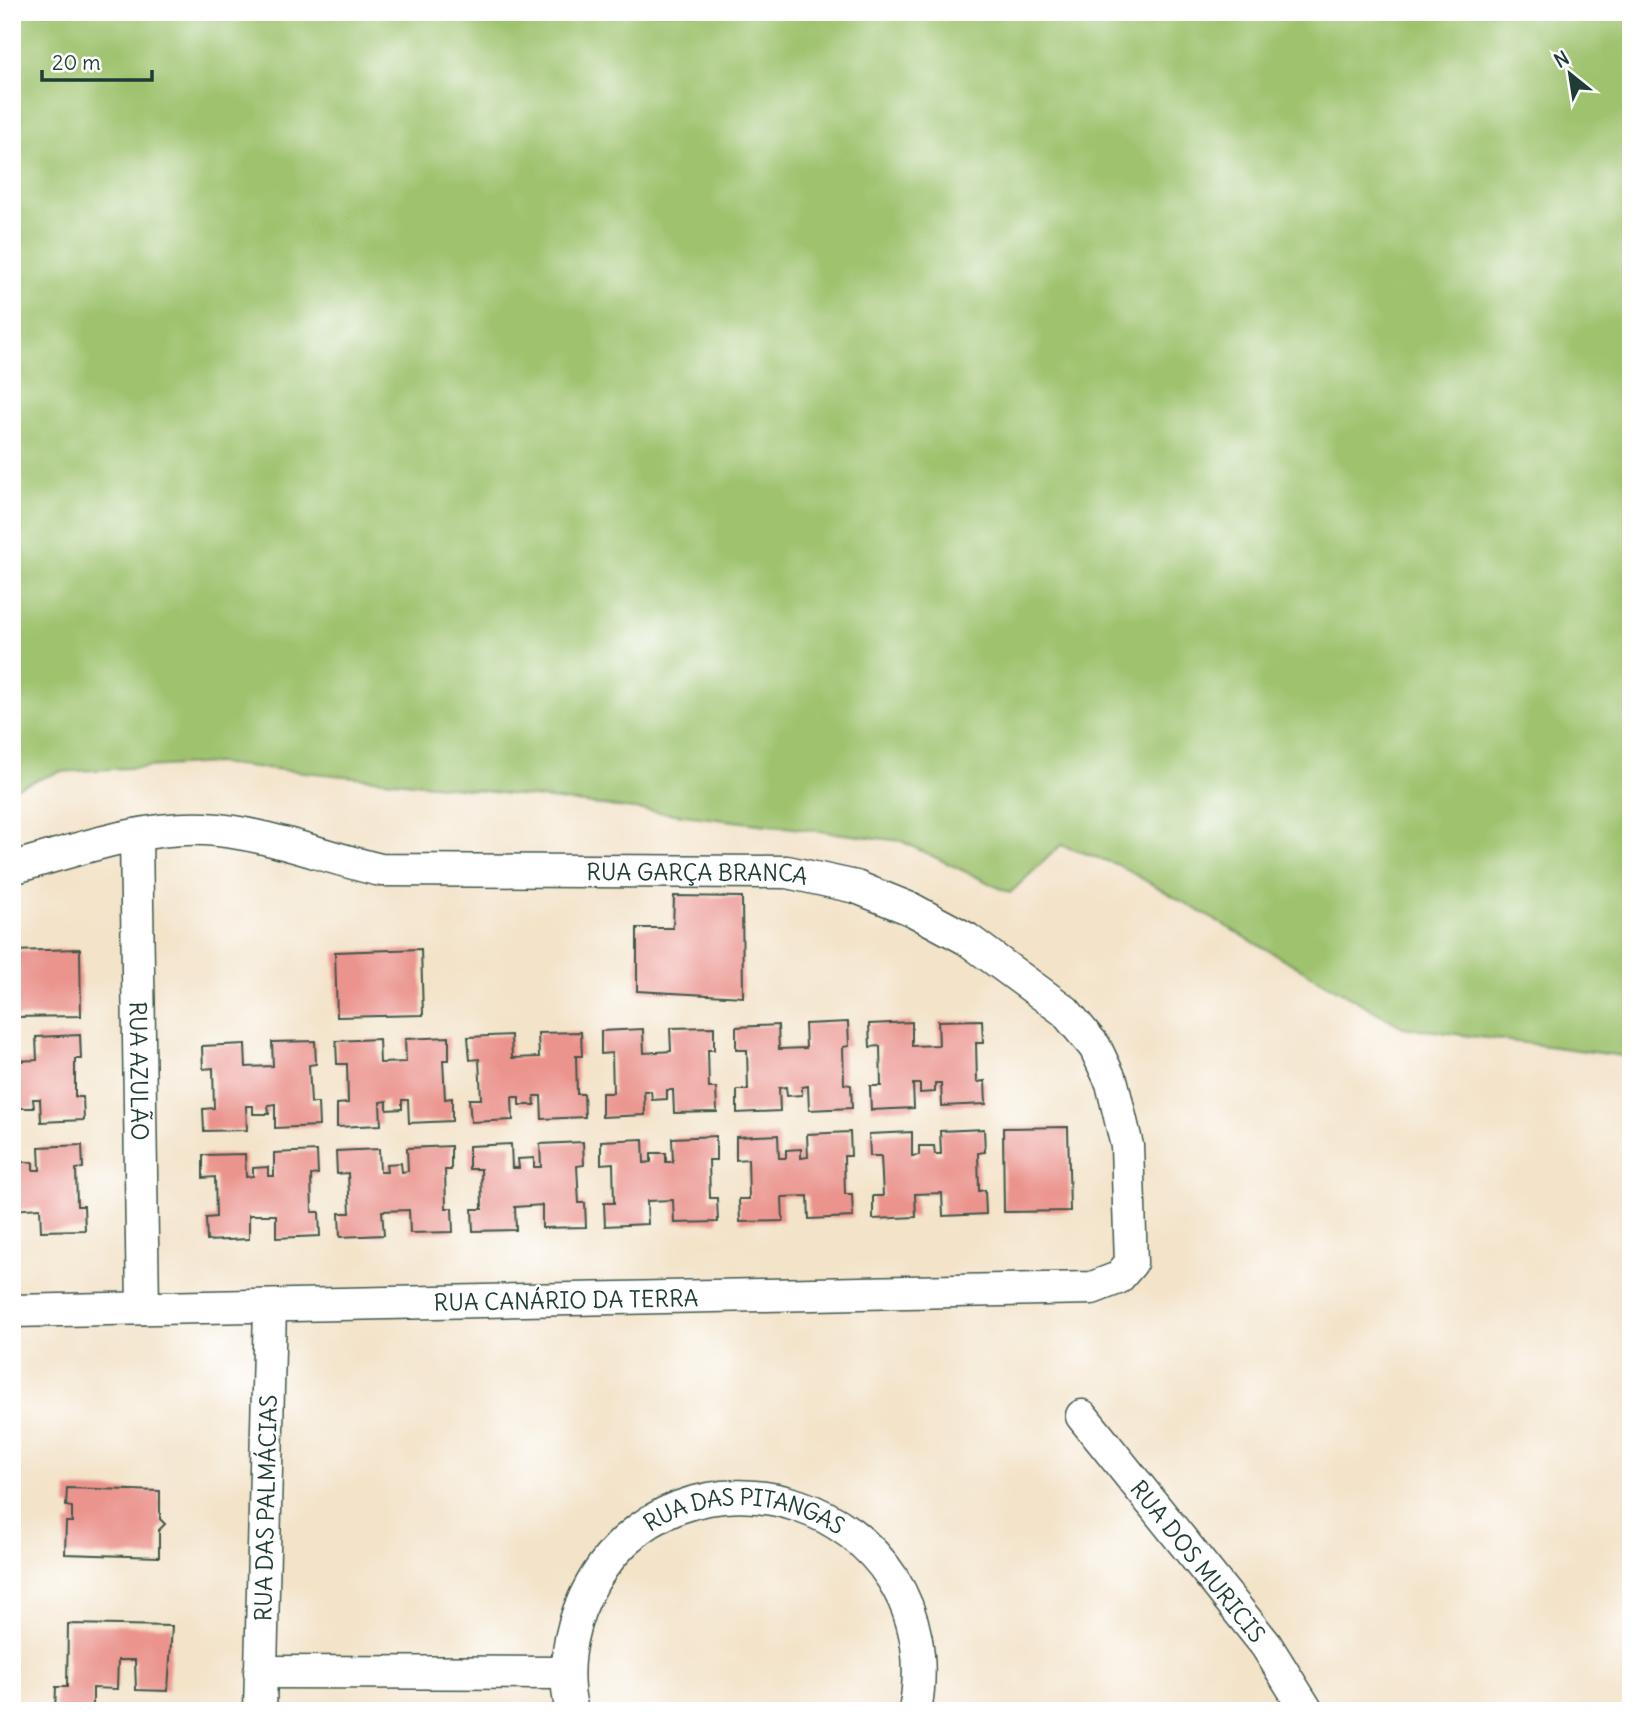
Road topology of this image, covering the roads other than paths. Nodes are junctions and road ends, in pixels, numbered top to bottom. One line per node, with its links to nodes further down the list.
1 (136, 835): 2 (street, RUA GARÇA BRANCA); 3 (street, RUA GARÇA BRANCA); 5 (street, RUA AZULÃO)
2 (12, 868)
3 (1118, 1278): 4 (street, RUA CANÁRIO DA TERRA)
4 (270, 1307): 5 (street, RUA CANÁRIO DA TERRA); 8 (street, RUA DAS PALMÁCIAS)
5 (143, 1308): 6 (street, RUA CANÁRIO DA TERRA)
6 (12, 1311)
7 (1082, 1416): 13 (street, RUA DOS MURICIS)
8 (260, 1672): 9 (street); 10 (street, RUA DAS PALMÁCIAS)
9 (567, 1673): 11 (street, RUA DAS PITANGAS); 12 (street, RUA DAS PITANGAS)
10 (260, 1711)
11 (572, 1711)
12 (915, 1711)
13 (1307, 1711)

